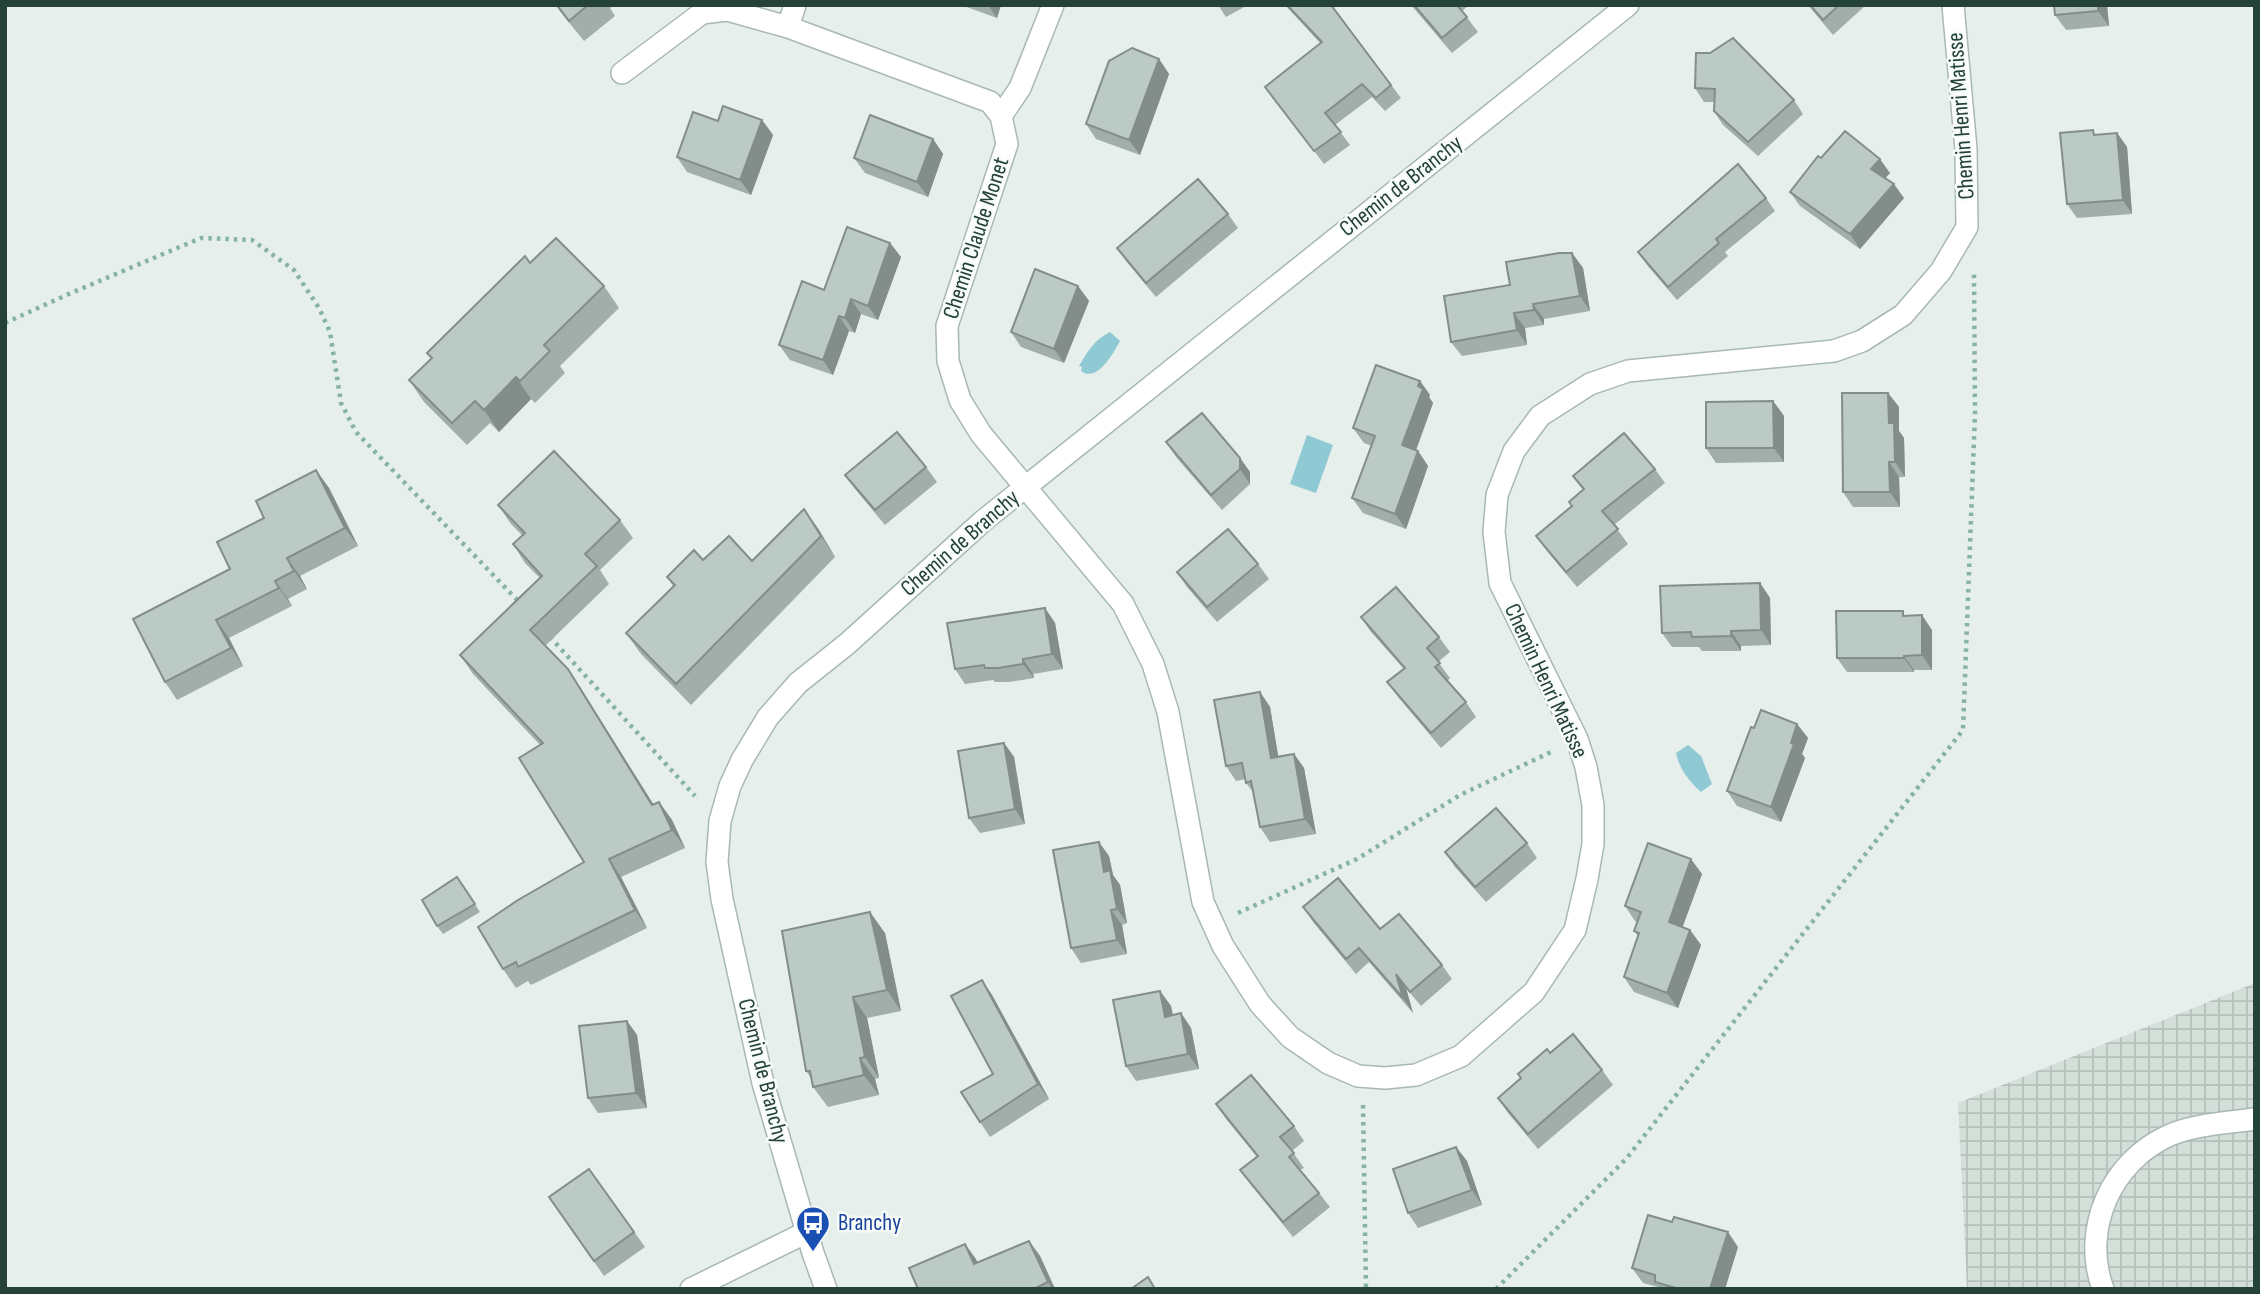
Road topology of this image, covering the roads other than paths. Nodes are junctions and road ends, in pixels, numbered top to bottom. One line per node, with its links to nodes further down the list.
1 (795, 5): 5 (street)
2 (1053, 5): 7 (street)
3 (1628, 5): 8 (street, Chemin de Branchy)
4 (1953, 5): 8 (street, Chemin Henri Matisse)
5 (788, 27): 6 (street); 7 (street)
6 (622, 73)
7 (1001, 116): 8 (street, Chemin Claude Monet)
8 (1026, 486): 10 (street, Chemin de Branchy)
9 (2255, 1118): 13 (street)
10 (807, 1232): 11 (street); 12 (street, Chemin de Branchy)
11 (691, 1289)
12 (826, 1289)
13 (2103, 1289)

